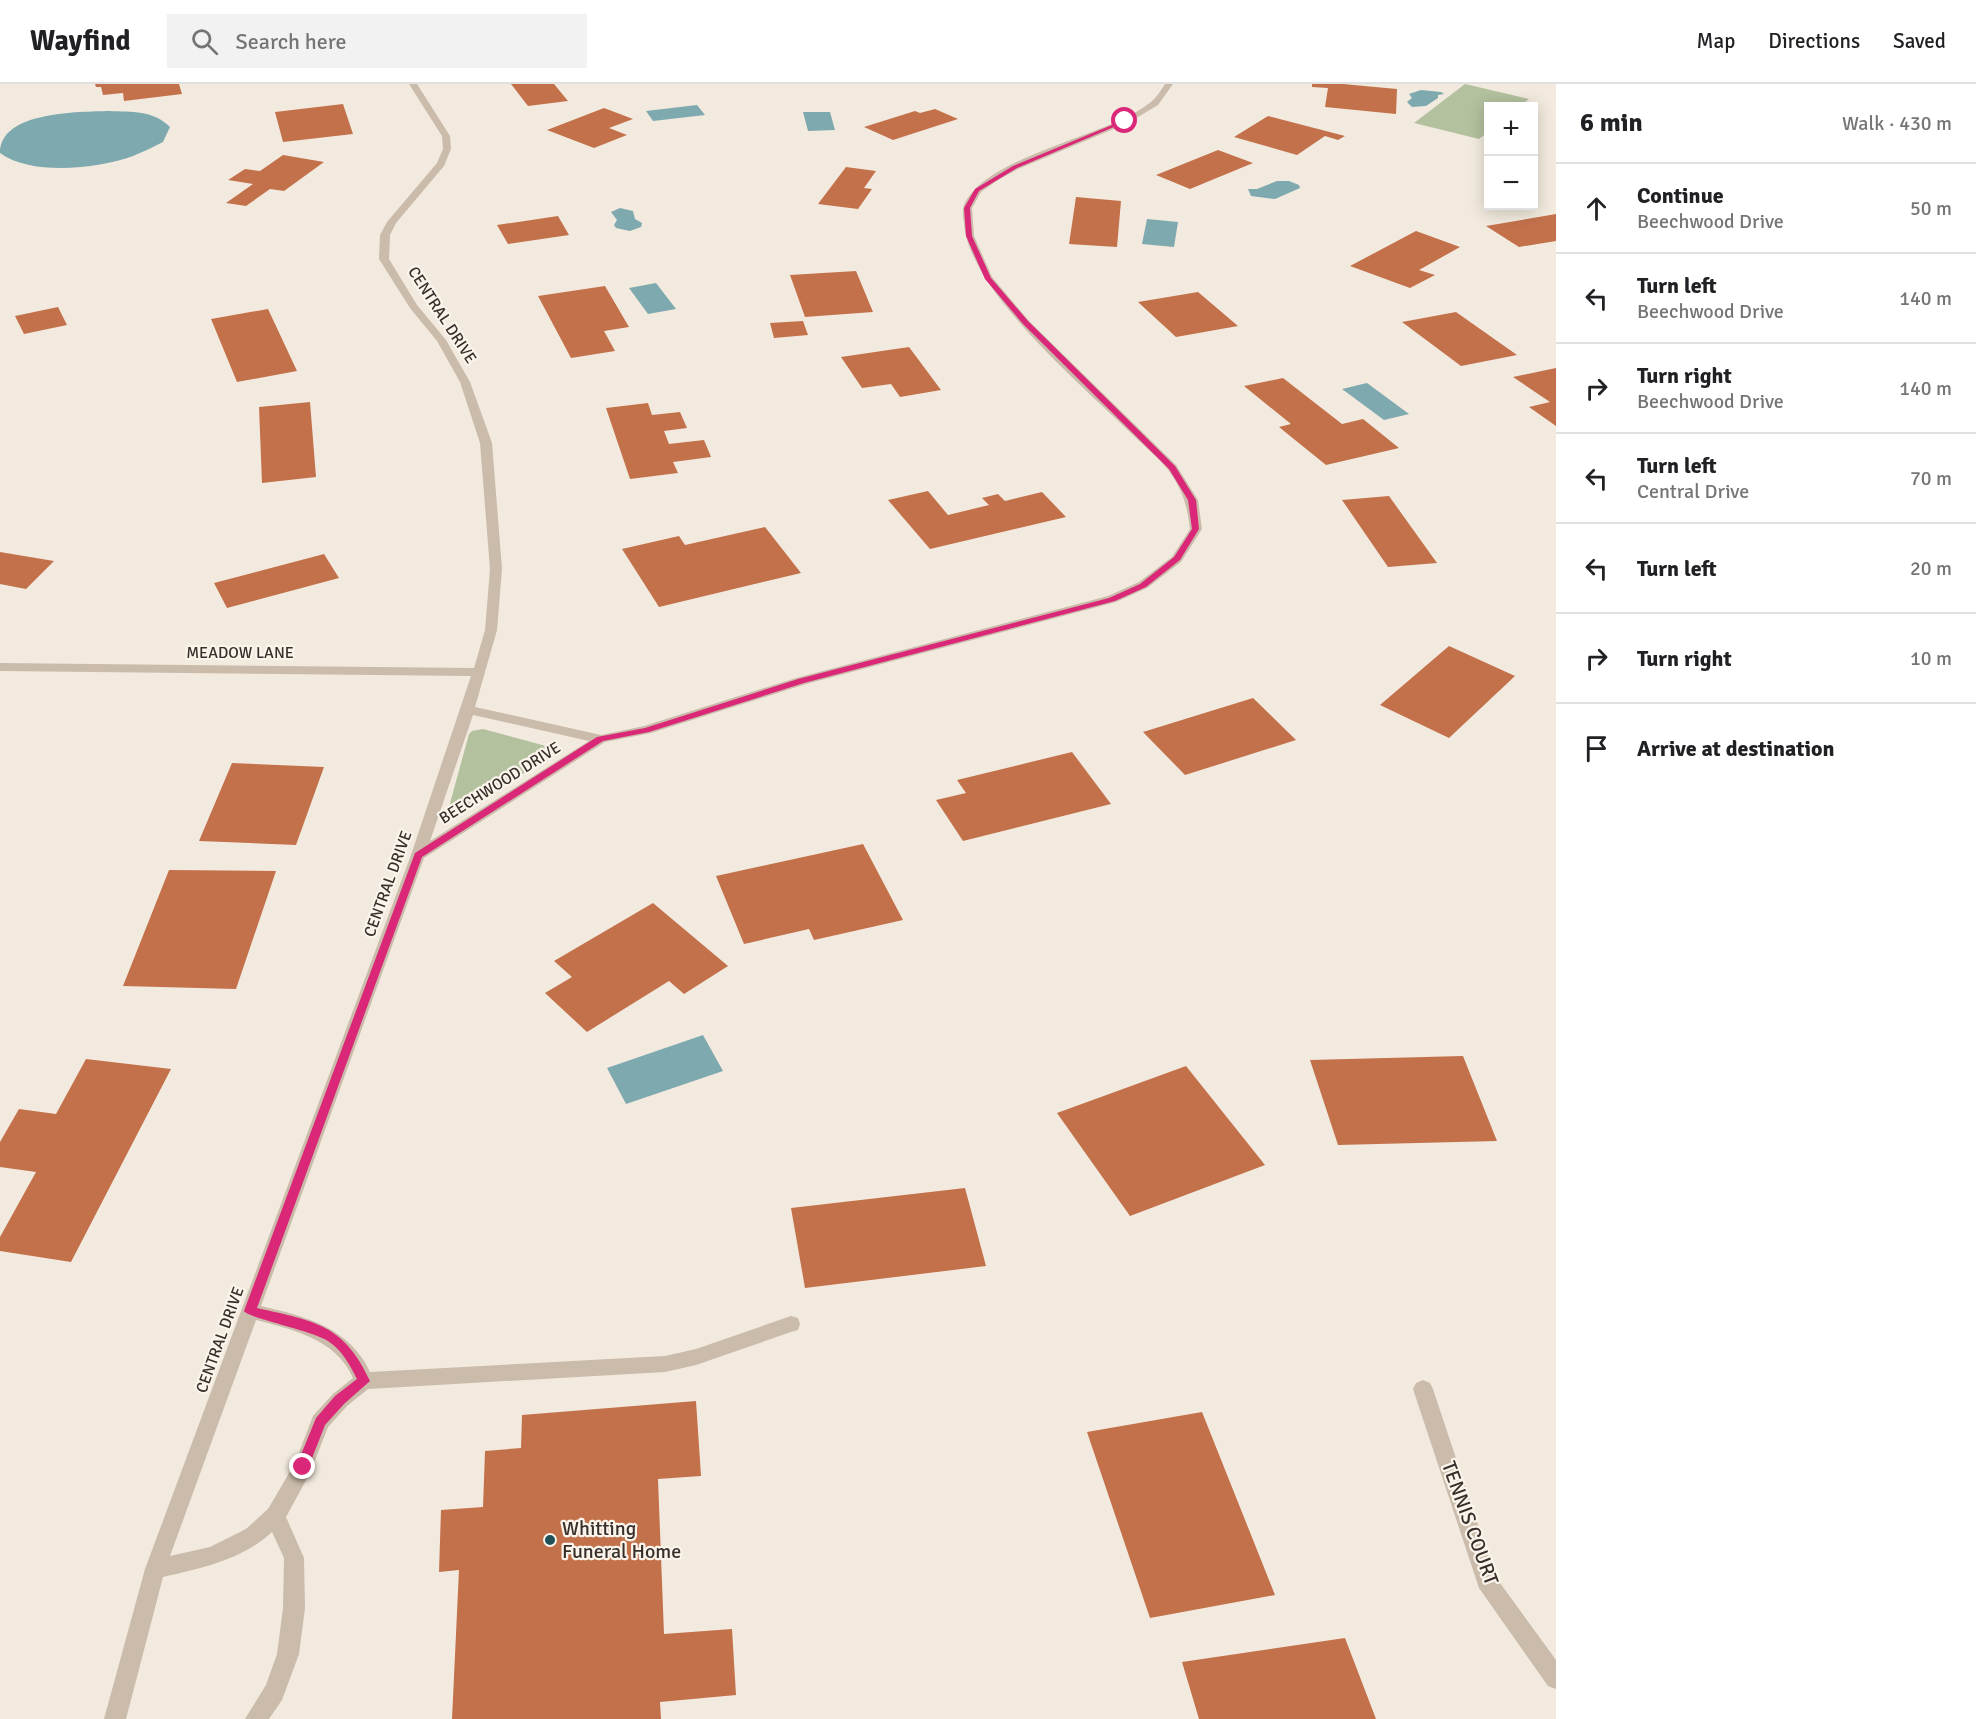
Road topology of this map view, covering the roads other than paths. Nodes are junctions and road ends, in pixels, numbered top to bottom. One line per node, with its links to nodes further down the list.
1 (413, 84): 4 (street, CENTRAL DRIVE)
2 (1169, 84): 6 (street, BEECHWOOD DRIVE)
3 (0, 667): 4 (street, MEADOW LANE)
4 (479, 672): 5 (street, CENTRAL DRIVE)
5 (468, 710): 6 (street, BEECHWOOD DRIVE); 7 (street, CENTRAL DRIVE)
6 (601, 739): 7 (street, BEECHWOOD DRIVE)
7 (418, 855): 8 (street, CENTRAL DRIVE)
8 (250, 1311): 10 (street); 13 (street, CENTRAL DRIVE)
9 (791, 1324): 10 (street)
10 (364, 1381): 12 (street)
11 (1422, 1389): 14 (street, TENNIS COURT)
12 (275, 1516): 13 (street); 16 (street)
13 (155, 1569): 15 (street, CENTRAL DRIVE)
14 (1556, 1678)
15 (115, 1719)
16 (256, 1719)

